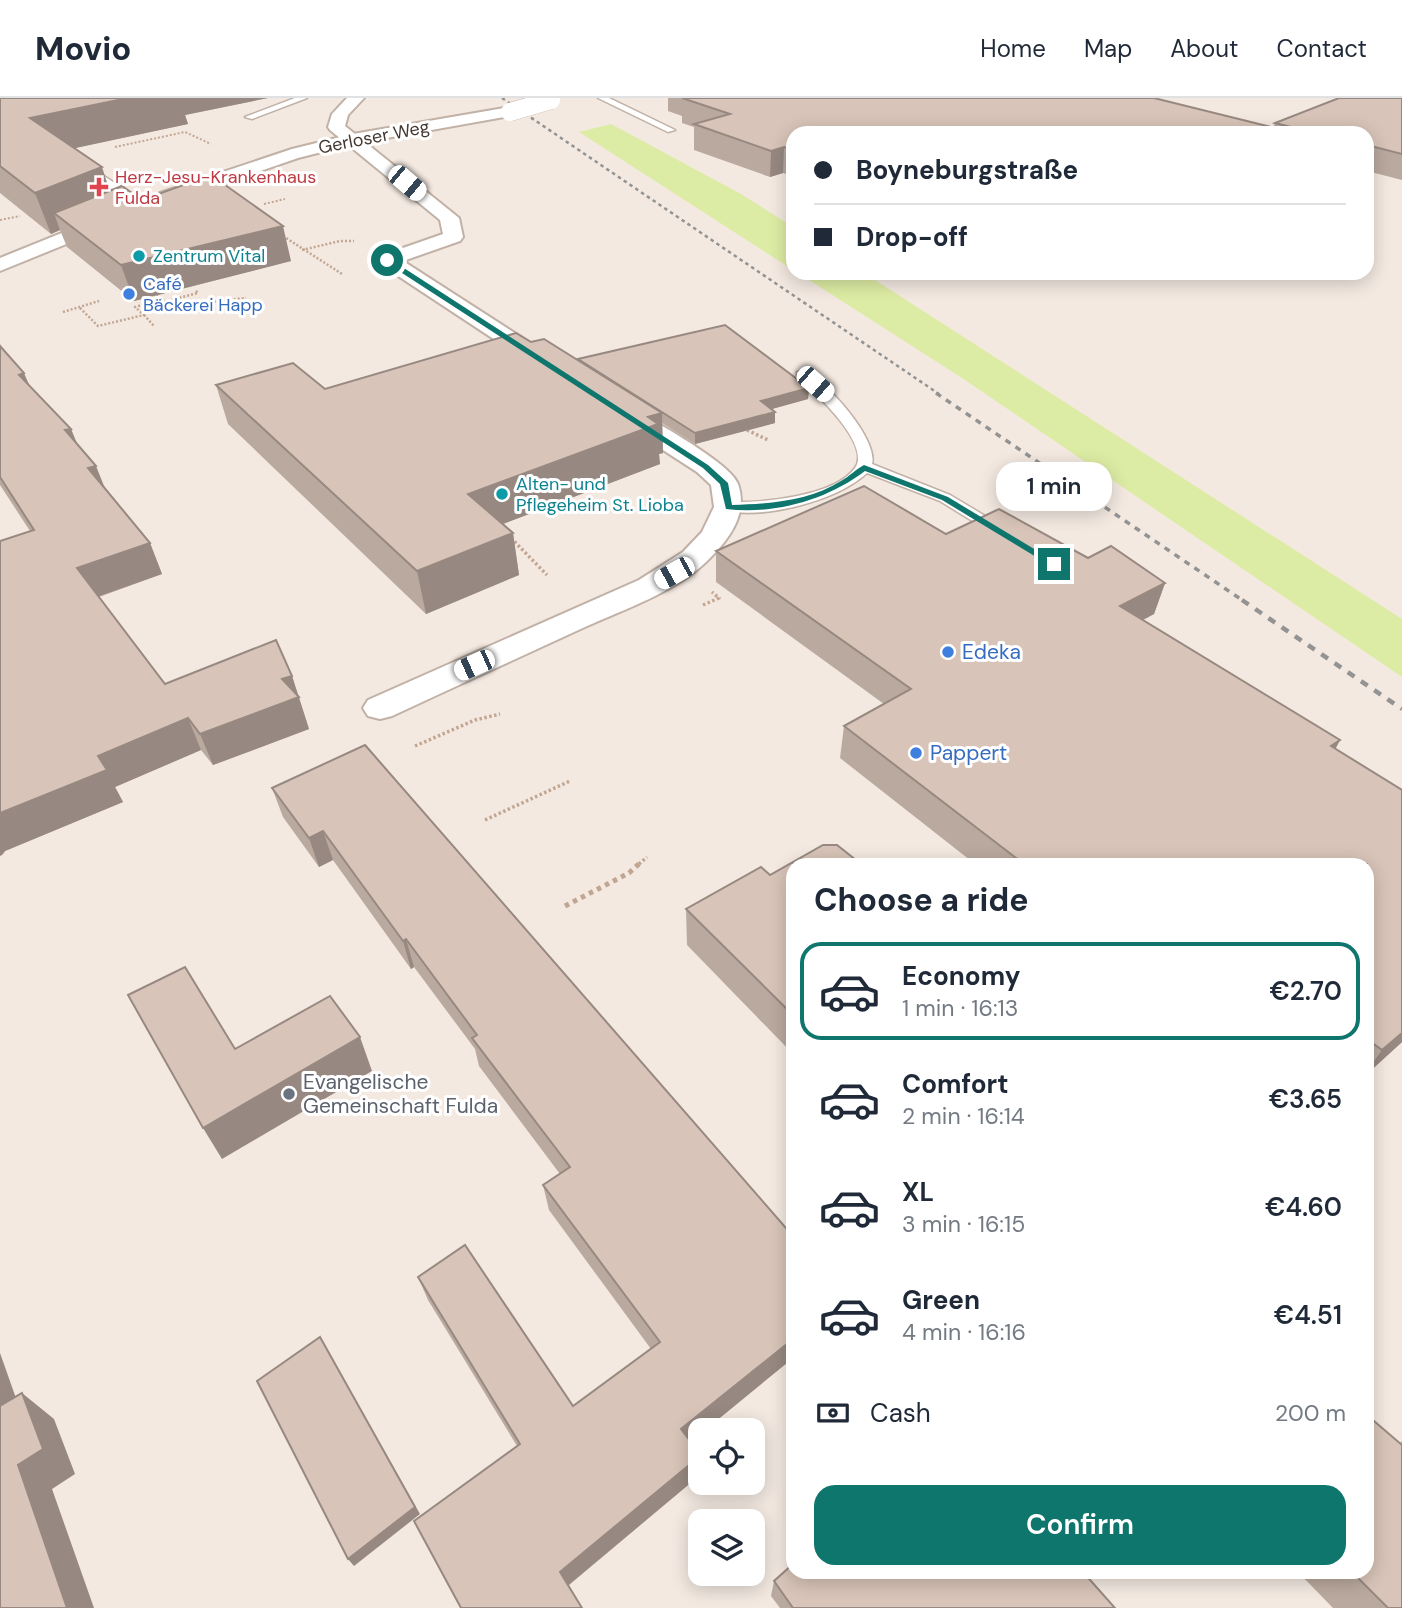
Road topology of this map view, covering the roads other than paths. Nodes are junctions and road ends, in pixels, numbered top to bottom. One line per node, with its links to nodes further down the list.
1 (303, 98): 5 (lane)
2 (356, 98): 7 (street)
3 (603, 98): 6 (lane)
4 (553, 99): 7 (street, Gerloser Weg, bridge)
5 (249, 117)
6 (671, 130)
7 (353, 139): 9 (street, Gerloser Weg); 12 (street)
8 (82, 165): 9 (lane)
9 (145, 206): 10 (street, Gerloser Weg)
10 (0, 265)
11 (802, 375): 14 (lane)
12 (571, 380)
13 (603, 401): 15 (street)
14 (864, 467): 15 (lane); 16 (lane)
15 (729, 507): 17 (street)
16 (1017, 541)
17 (380, 708)

